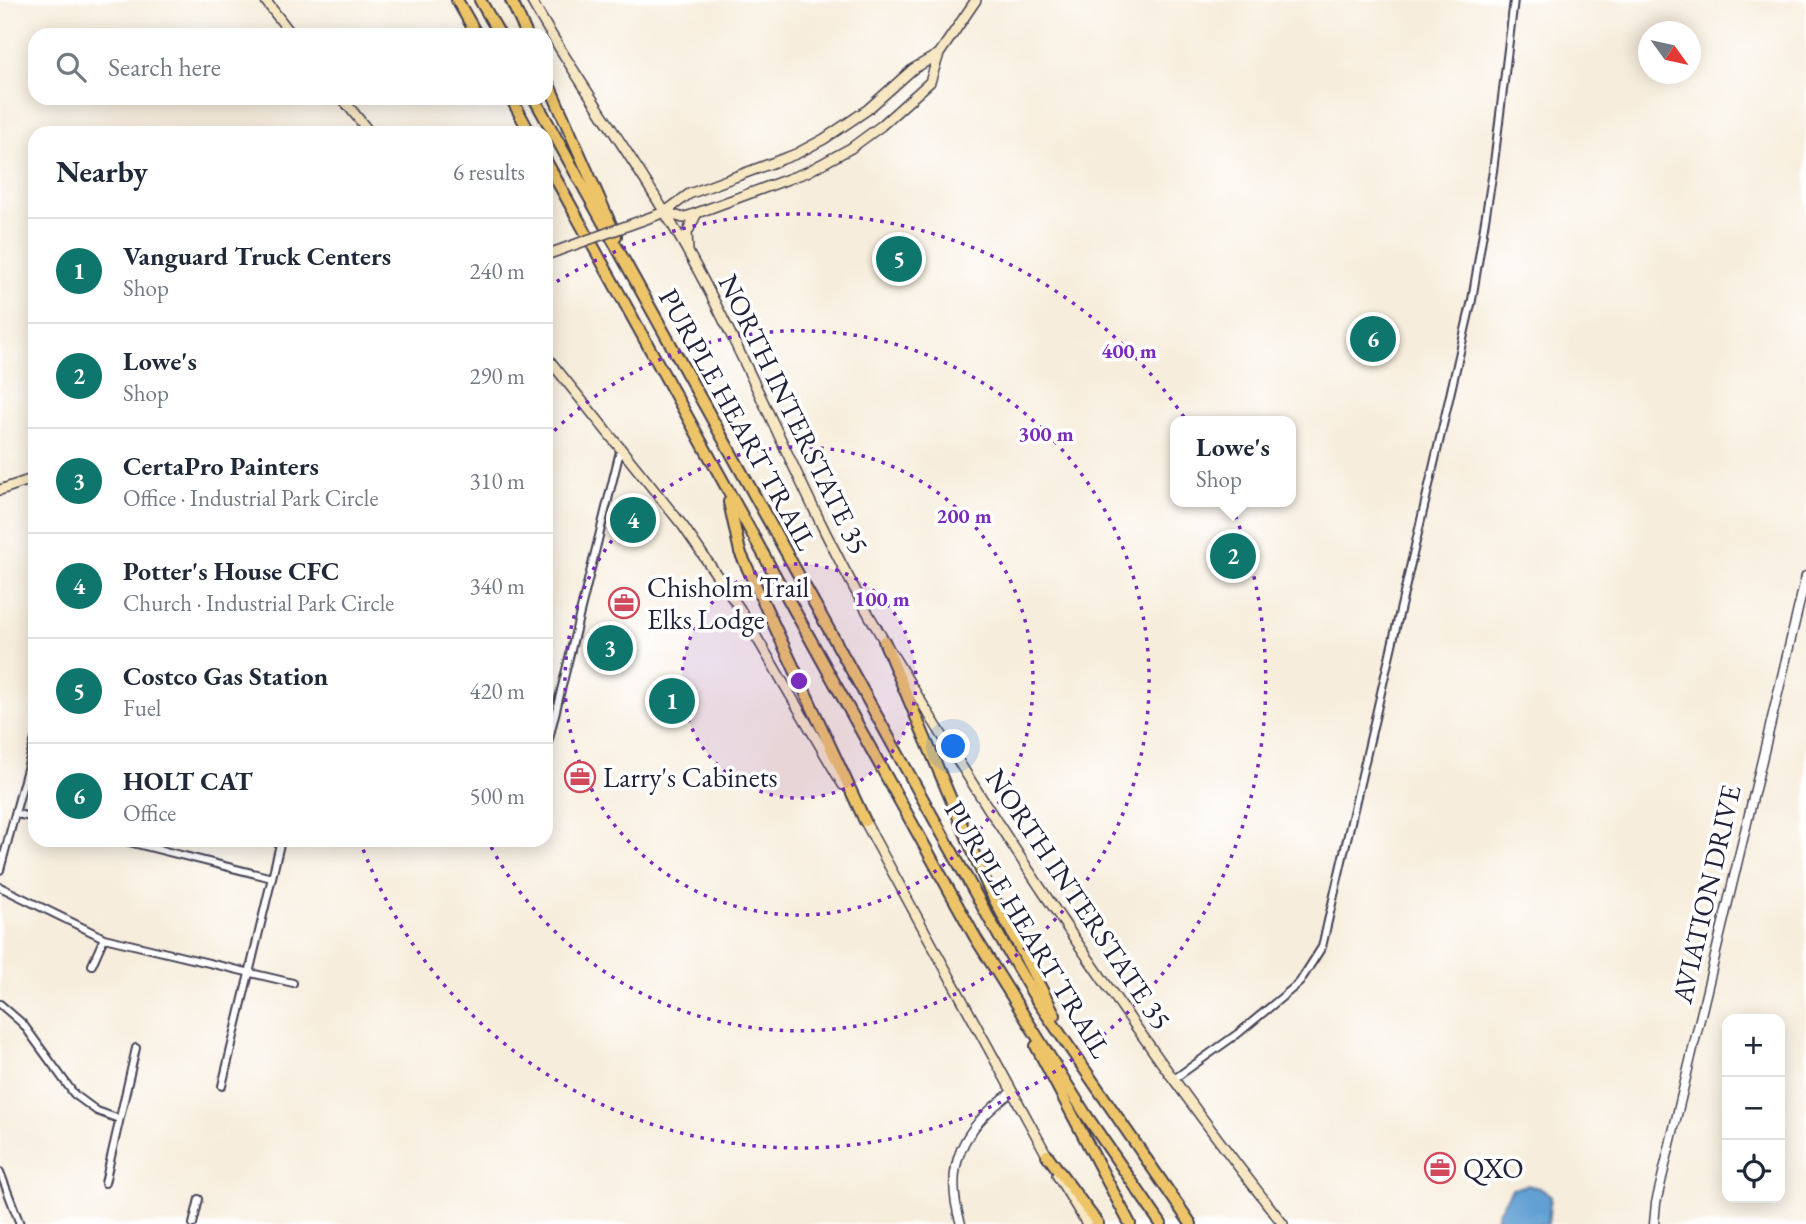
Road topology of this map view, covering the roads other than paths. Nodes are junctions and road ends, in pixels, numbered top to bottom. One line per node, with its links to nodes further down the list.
1 (265, 0): 8 (main road)
2 (457, 0): 9 (highway)
3 (480, 0): 10 (highway)
4 (511, 0): 11 (highway)
5 (531, 0): 12 (main road, NORTH INTERSTATE 35)
6 (976, 0): 14 (main road)
7 (1514, 0): 54 (street)
8 (287, 28)
9 (473, 28)
10 (496, 28)
11 (524, 28)
12 (549, 28)
13 (553, 35): 24 (main road, NORTH INTERSTATE 35)
14 (939, 54): 24 (main road); 25 (main road)
15 (553, 93): 28 (highway)
16 (348, 105): 19 (main road)
17 (515, 105): 20 (highway)
18 (538, 105): 21 (highway, PURPLE HEART TRAIL)
19 (364, 126)
20 (526, 126)
21 (550, 126)
22 (553, 132): 28 (highway, PURPLE HEART TRAIL)
23 (553, 174): 33 (highway, PURPLE HEART TRAIL)
24 (664, 212): 25 (main road); 26 (main road, bridge); 27 (main road, NORTH INTERSTATE 35)
25 (697, 213): 27 (main road)
26 (553, 252)
27 (688, 253): 35 (main road, NORTH INTERSTATE 35)
28 (631, 272): 53 (highway, PURPLE HEART TRAIL)
29 (553, 364): 30 (main road)
30 (621, 447): 36 (street); 40 (main road)
31 (28, 480): 32 (main road)
32 (0, 490)
33 (727, 492): 40 (highway); 51 (highway, PURPLE HEART TRAIL)
34 (1806, 576): 71 (street, AVIATION DRIVE)
35 (884, 641): 53 (highway); 54 (main road, NORTH INTERSTATE 35)
36 (553, 723)
37 (28, 768): 38 (street)
38 (17, 814): 39 (street); 43 (street)
39 (28, 816)
40 (865, 821): 56 (main road)
41 (149, 847): 44 (street)
42 (279, 847): 44 (street)
43 (0, 870)
44 (272, 878): 48 (street)
45 (0, 887): 46 (street)
46 (104, 938): 47 (street); 48 (street)
47 (92, 965)
48 (249, 974): 49 (street); 55 (street)
49 (293, 983)
50 (0, 1004): 57 (street)
51 (1017, 1006): 67 (highway); 68 (highway, PURPLE HEART TRAIL)
52 (136, 1048): 57 (street)
53 (1074, 1052): 69 (highway, PURPLE HEART TRAIL)
54 (1174, 1079): 70 (main road, NORTH INTERSTATE 35)
55 (222, 1086)
56 (1012, 1092): 58 (main road); 64 (street)
57 (120, 1119): 60 (street)
58 (1047, 1155): 65 (main road); 66 (highway)
59 (0, 1172): 62 (street)
60 (105, 1183)
61 (199, 1199): 63 (street)
62 (20, 1224)
63 (193, 1224)
64 (961, 1224)
65 (1087, 1224)
66 (1098, 1224)
67 (1130, 1224)
68 (1161, 1224)
69 (1191, 1224)
70 (1283, 1224)
71 (1654, 1224)

